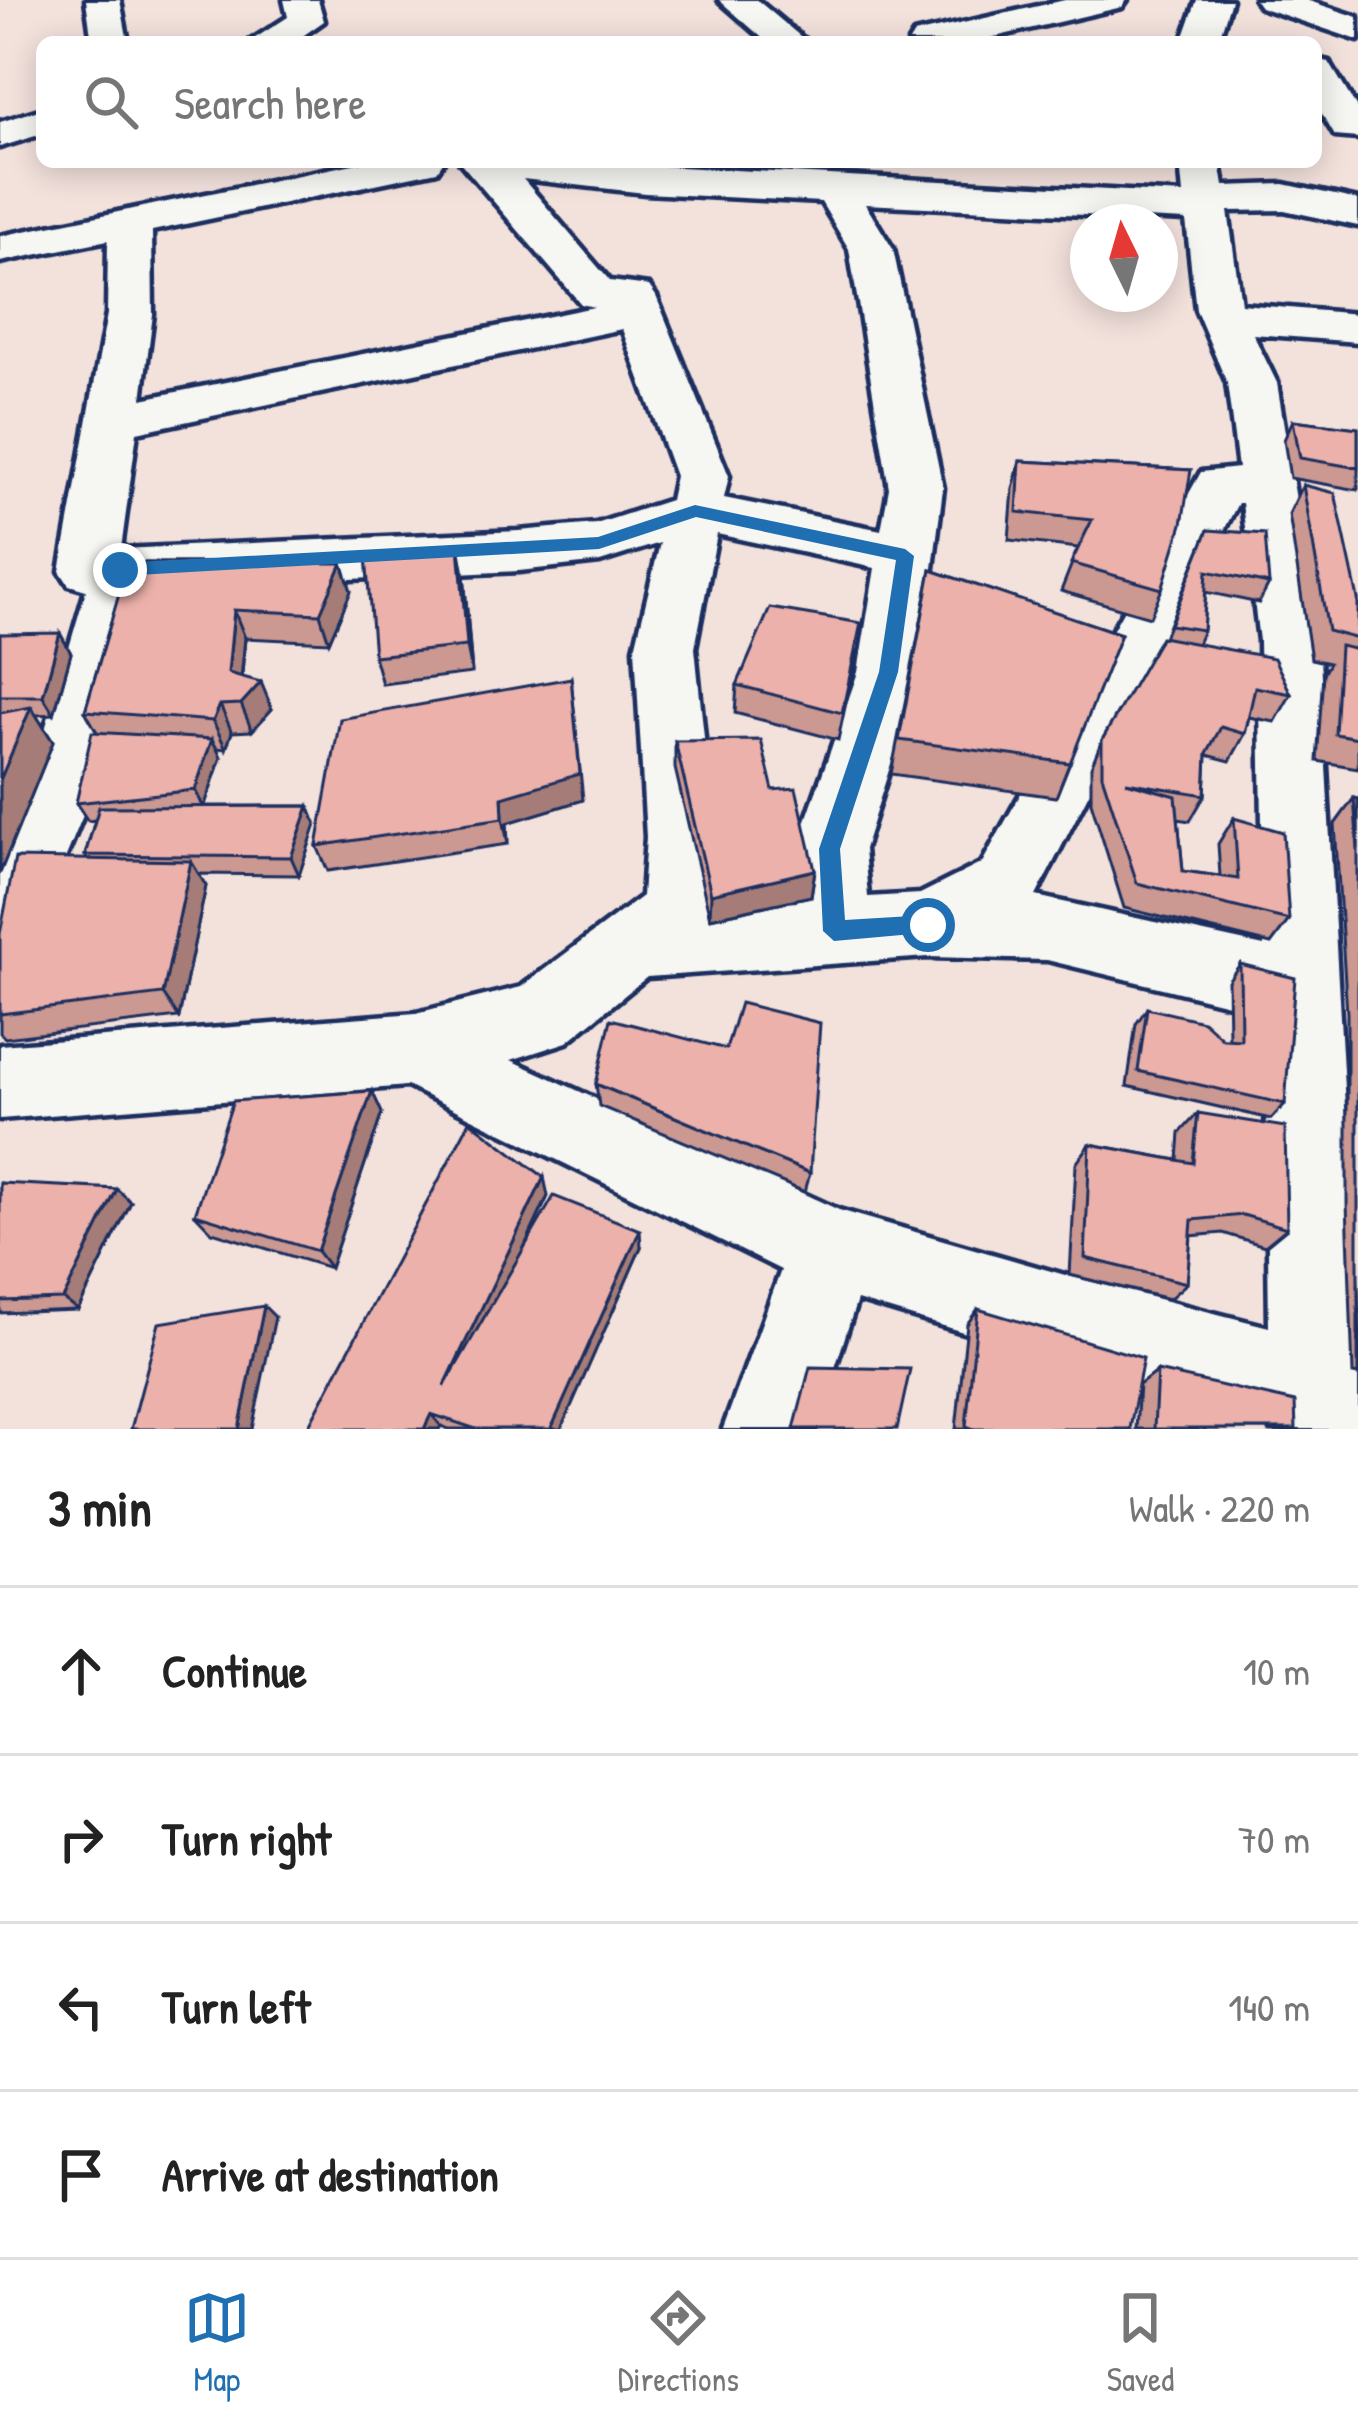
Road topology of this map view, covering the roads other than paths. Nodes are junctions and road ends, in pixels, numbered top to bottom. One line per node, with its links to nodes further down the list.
1 (104, 0): 11 (street)
2 (337, 0): 8 (street)
3 (736, 0): 13 (street)
4 (957, 0): 9 (street)
5 (1110, 0): 9 (street)
6 (1214, 0): 15 (street)
7 (1275, 1): 10 (street); 16 (street)
8 (311, 21): 12 (street)
9 (997, 25): 14 (street)
10 (1358, 28)
11 (109, 36)
12 (280, 36)
13 (781, 36)
14 (952, 36)
15 (1202, 36)
16 (1296, 36)
17 (1322, 83): 19 (street)
18 (36, 123): 20 (street)
19 (1341, 125)
20 (0, 135)
21 (394, 168): 27 (street)
22 (488, 168): 29 (street)
23 (534, 168): 24 (street)
24 (835, 190): 25 (street); 35 (street)
25 (1205, 190): 26 (street); 30 (street)
26 (1358, 213)
27 (130, 222): 28 (street); 32 (street)
28 (0, 249)
29 (638, 312): 32 (street); 34 (street)
30 (1223, 317): 31 (street); 33 (street)
31 (1358, 328)
32 (113, 421): 36 (street)
33 (1267, 486): 37 (street); 39 (street)
34 (695, 511): 35 (street); 36 (street); 42 (street)
35 (905, 556): 40 (street)
36 (120, 570): 41 (street)
37 (1295, 799): 38 (street); 43 (street)
38 (1358, 812)
39 (928, 925): 40 (street); 43 (street)
40 (834, 931): 42 (street)
41 (0, 933)
42 (630, 946): 44 (street)
43 (1301, 988): 47 (street)
44 (416, 1049): 45 (street); 46 (street)
45 (0, 1082)
46 (831, 1250): 47 (street); 48 (street)
47 (1316, 1406)
48 (769, 1429)

